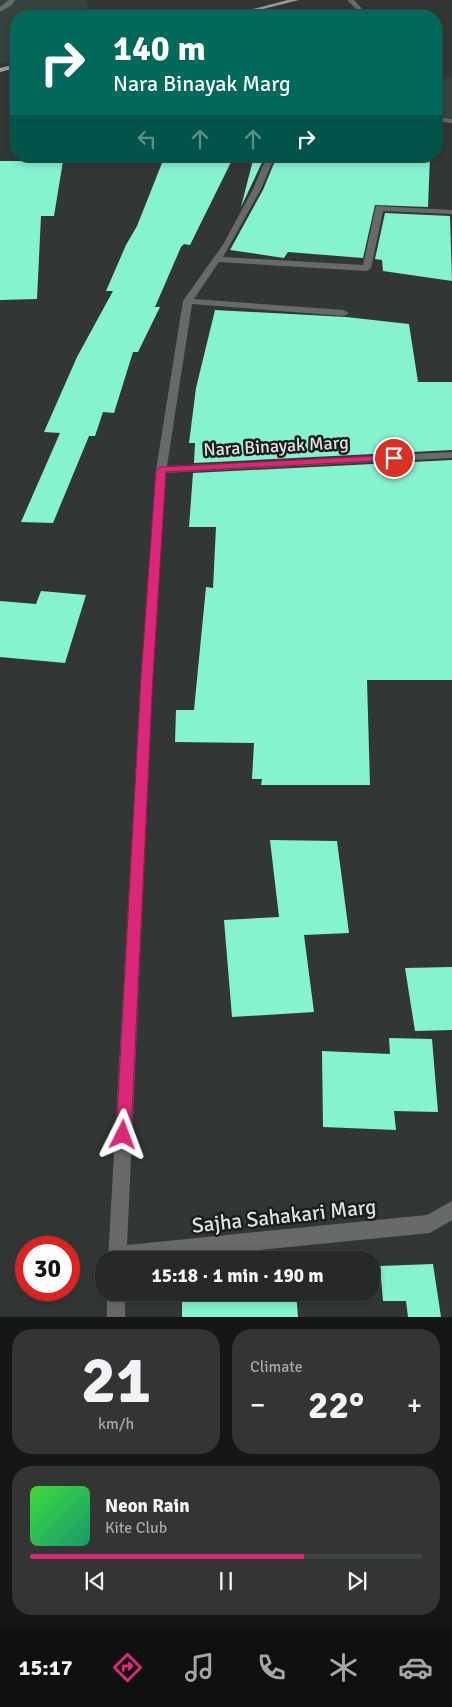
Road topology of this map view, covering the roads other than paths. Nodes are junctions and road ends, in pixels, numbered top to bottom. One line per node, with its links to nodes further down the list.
1 (12, 0): 3 (street)
2 (296, 0): 4 (main road)
3 (0, 10)
4 (254, 10)
5 (269, 162): 7 (street)
6 (452, 212): 7 (street)
7 (218, 260): 8 (street)
8 (188, 301): 9 (street); 11 (street)
9 (344, 313)
10 (452, 455): 11 (street, Nara Binayak Marg)
11 (161, 470): 13 (street)
12 (452, 1210): 14 (street, Sajha Sahakari Marg)
13 (117, 1251)
14 (181, 1251)
15 (116, 1301): 16 (street)
16 (116, 1317)

